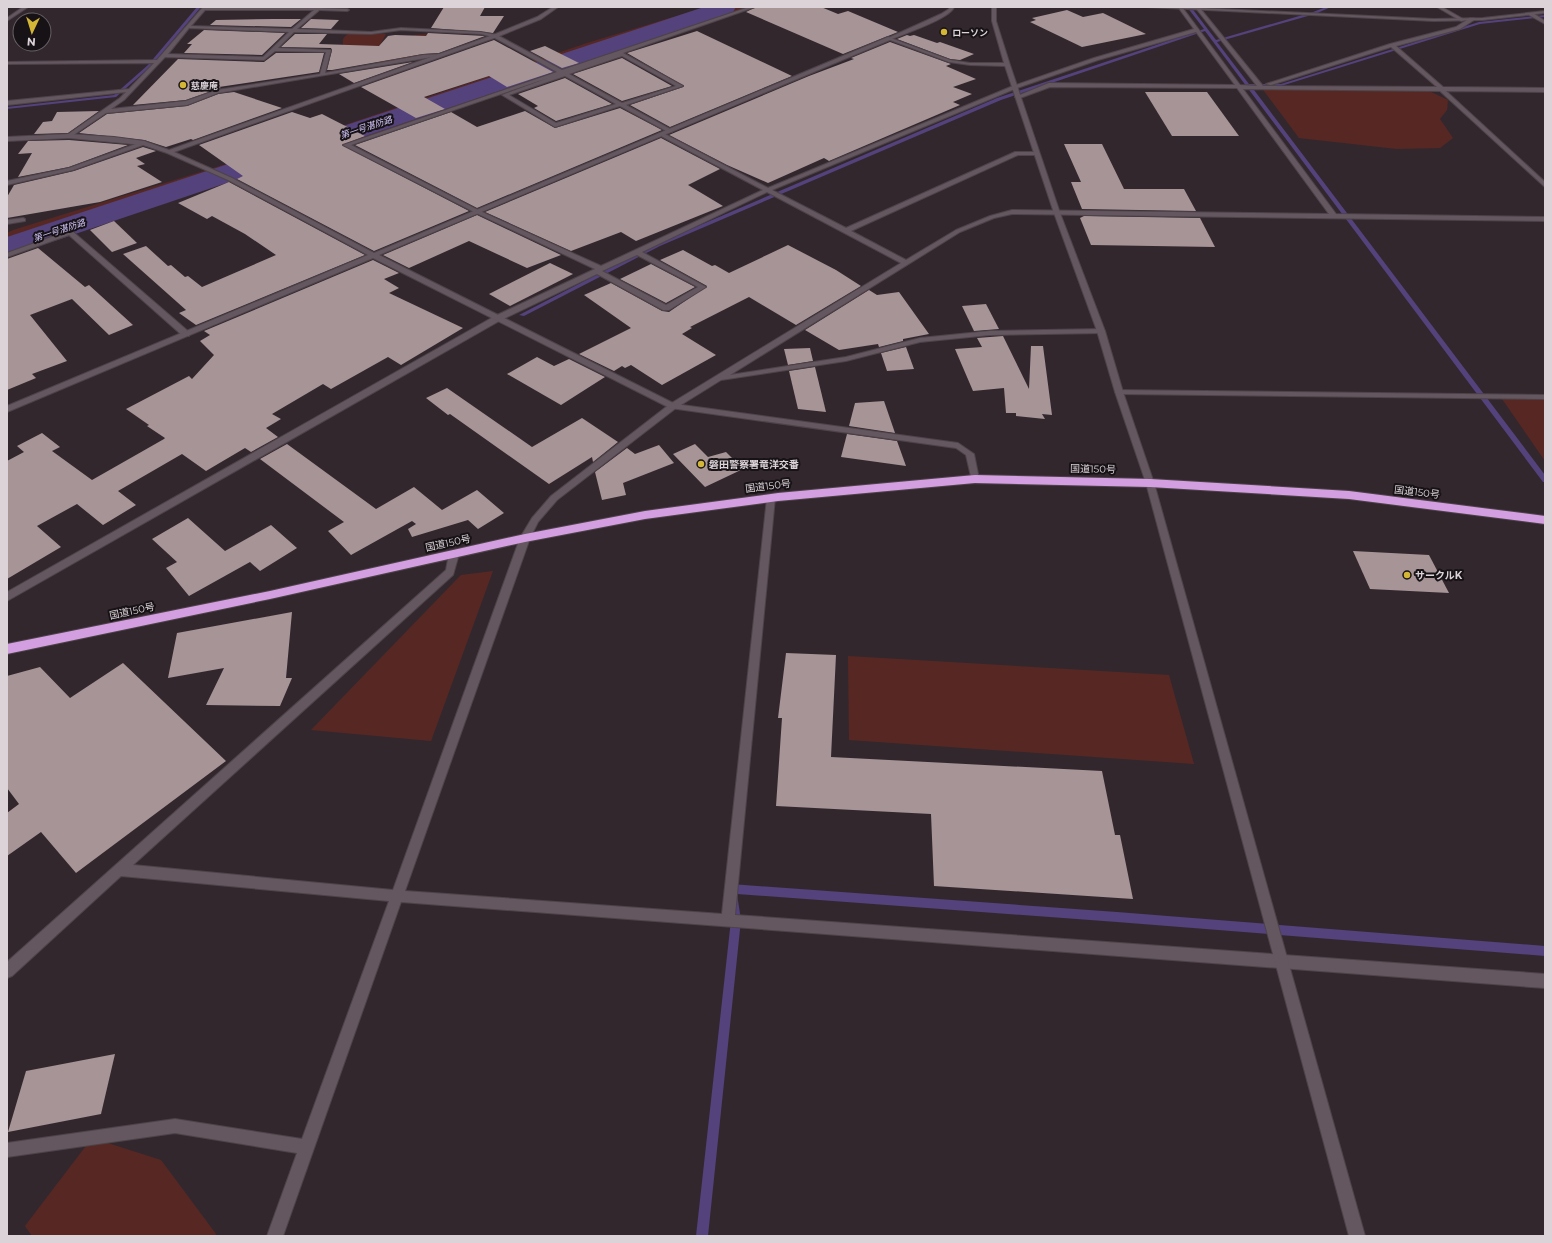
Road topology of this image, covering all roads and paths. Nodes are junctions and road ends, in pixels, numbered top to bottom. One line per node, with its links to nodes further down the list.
1 (26, 7): 17 (street)
2 (226, 7): 13 (street)
3 (556, 7): 24 (street)
4 (753, 7): 33 (street)
5 (952, 7): 25 (street)
6 (994, 7): 32 (street)
7 (1148, 7): 11 (street)
8 (1439, 7): 18 (street)
9 (204, 8): 13 (street); 21 (street)
10 (320, 8): 13 (street); 14 (street); 23 (street)
11 (1180, 8): 12 (street); 22 (street)
12 (1198, 8): 18 (street); 37 (street)
13 (218, 9)
14 (347, 10)
15 (1545, 12): 16 (street)
16 (1531, 14): 19 (street); 20 (street)
17 (7, 20)
18 (1463, 20): 19 (street)
19 (1472, 20): 26 (street)
20 (1545, 23)
21 (187, 27): 23 (street); 28 (street)
22 (1196, 30): 35 (street); 36 (street)
23 (292, 31): 24 (street); 27 (street)
24 (495, 36): 29 (street); 33 (street)
25 (890, 38): 32 (street); 45 (street)
26 (1392, 45): 37 (street); 38 (street)
27 (274, 49): 28 (street); 34 (street)
28 (164, 55): 30 (street)
29 (442, 55): 34 (street); 50 (street)
30 (158, 61): 31 (street); 39 (street)
31 (7, 62)
32 (1007, 65): 35 (street)
33 (562, 71): 43 (street); 43 (street); 43 (street); 55 (street)
34 (322, 75): 44 (street)
35 (1015, 87): 41 (street); 54 (street)
36 (1238, 87): 37 (street); 41 (street); 57 (street)
37 (1261, 87): 38 (street)
38 (1443, 89): 40 (street); 53 (street)
39 (130, 90): 42 (street); 44 (street)
40 (1545, 90)
41 (1018, 97): 51 (street)
42 (7, 103)
43 (622, 104): 45 (street)
44 (106, 111): 47 (street)
45 (670, 131): 46 (street)
46 (661, 134): 54 (street); 55 (street)
47 (69, 136): 48 (street); 49 (street)
48 (7, 140)
49 (144, 143): 50 (street); 52 (street)
50 (169, 152): 64 (street)
51 (1036, 153): 56 (street); 61 (street)
52 (7, 183)
53 (1545, 185)
54 (767, 190): 61 (street); 62 (street)
55 (478, 212): 64 (street); 66 (street)
56 (1057, 213): 57 (street); 65 (street); 68 (street)
57 (1334, 216): 58 (street)
58 (1545, 219)
59 (23, 220): 60 (street)
60 (7, 222)
61 (845, 231): 65 (street)
62 (639, 253): 66 (street); 66 (street)
63 (7, 255): 69 (street)
64 (374, 256): 67 (street); 69 (street)
65 (907, 263): 70 (street)
66 (598, 270): 67 (street)
67 (498, 318): 73 (street); 81 (street)
68 (1101, 331): 70 (street); 71 (street)
69 (186, 334): 74 (street)
70 (717, 379): 73 (street)
71 (1119, 392): 72 (street); 76 (street)
72 (1545, 397)
73 (673, 406): 75 (street); 79 (street)
74 (7, 409)
75 (975, 479): 76 (highway, 国道150号); 77 (highway, 国道150号)
76 (1150, 483): 78 (highway, 国道150号); 86 (street)
77 (771, 498): 79 (highway, 国道150号); 85 (street)
78 (1545, 520)
79 (525, 538): 80 (highway, 国道150号); 84 (street)
80 (454, 554): 82 (highway, 国道150号); 83 (street)
81 (7, 597)
82 (7, 650)
83 (119, 870): 84 (street); 87 (street)
84 (396, 896): 85 (street); 89 (street)
85 (728, 920): 86 (street)
86 (1282, 961): 88 (street); 92 (street)
87 (7, 971)
88 (1545, 981)
89 (307, 1147): 90 (street); 91 (street)
90 (7, 1150)
91 (275, 1236)
92 (1357, 1236)

